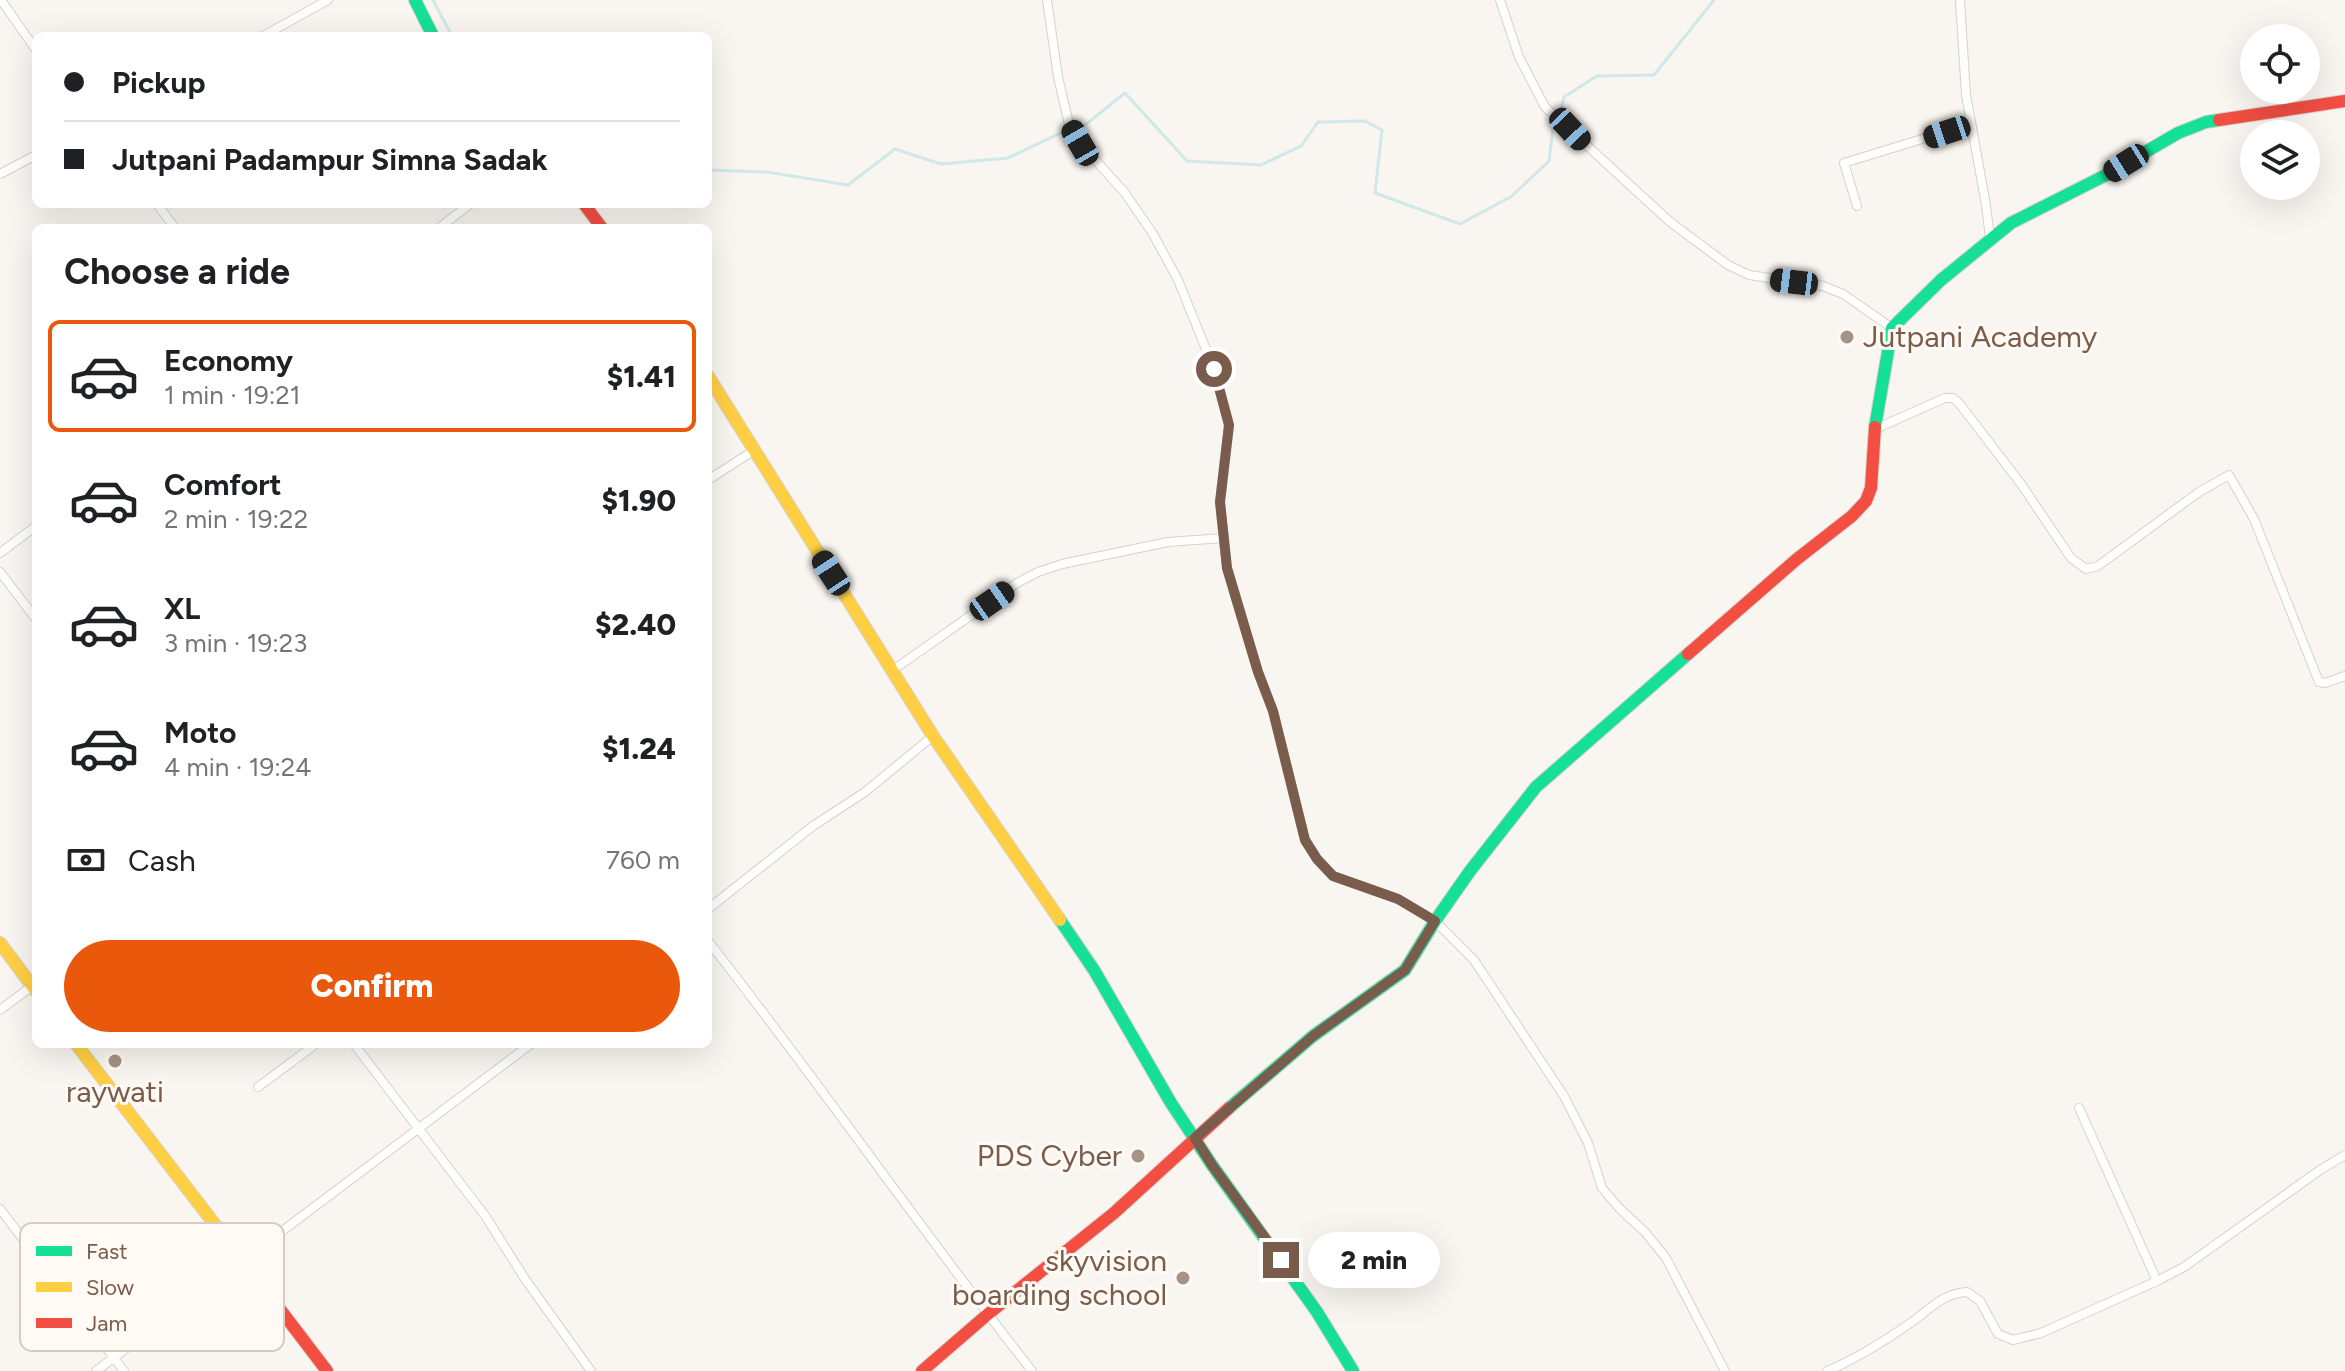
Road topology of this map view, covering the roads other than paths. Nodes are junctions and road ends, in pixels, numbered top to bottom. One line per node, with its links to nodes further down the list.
1 (1, 0): 9 (street)
2 (328, 0): 7 (street)
3 (415, 0): 8 (street)
4 (1047, 0): 24 (street)
5 (1500, 0): 18 (street)
6 (1960, 0): 11 (street)
7 (270, 32)
8 (431, 32)
9 (32, 44)
10 (2345, 101): 17 (street)
11 (1971, 124): 14 (street); 17 (street)
12 (32, 157): 13 (street)
13 (0, 174)
14 (1857, 206)
15 (465, 208): 16 (street)
16 (444, 224)
17 (1990, 238): 18 (street)
18 (1892, 328): 20 (street)
19 (712, 383): 21 (street)
20 (1875, 429): 29 (street); 32 (street)
21 (753, 451): 22 (street); 28 (street)
22 (712, 477)
23 (32, 529): 25 (street)
24 (1223, 538): 28 (street); 32 (street)
25 (0, 553)
26 (0, 572): 27 (street)
27 (32, 614)
28 (893, 670): 30 (street)
29 (2345, 676)
30 (933, 736): 31 (street); 45 (street)
31 (712, 906)
32 (1435, 921): 45 (street); 65 (street)
33 (0, 943): 35 (street)
34 (712, 946): 52 (street)
35 (32, 983)
36 (32, 989): 37 (street)
37 (0, 1010)
38 (79, 1048): 48 (street)
39 (311, 1048): 42 (street)
40 (357, 1048): 44 (street)
41 (526, 1048): 44 (street)
42 (258, 1087)
43 (2079, 1108): 51 (street)
44 (417, 1128): 49 (street); 61 (street)
45 (1195, 1138): 52 (street); 64 (street)
46 (2345, 1155): 51 (street)
47 (0, 1209): 50 (street)
48 (213, 1223)
49 (284, 1230)
50 (20, 1235)
51 (2157, 1281): 57 (street)
52 (988, 1314): 62 (street); 63 (street)
53 (284, 1315): 60 (street)
54 (109, 1351): 56 (street)
55 (123, 1351): 56 (street)
56 (114, 1358): 58 (street); 59 (street)
57 (1850, 1367): 66 (street)
58 (96, 1371)
59 (124, 1371)
60 (327, 1371)
61 (591, 1371)
62 (922, 1371)
63 (1032, 1371)
64 (1353, 1371)
65 (1725, 1371)
66 (1827, 1371)

